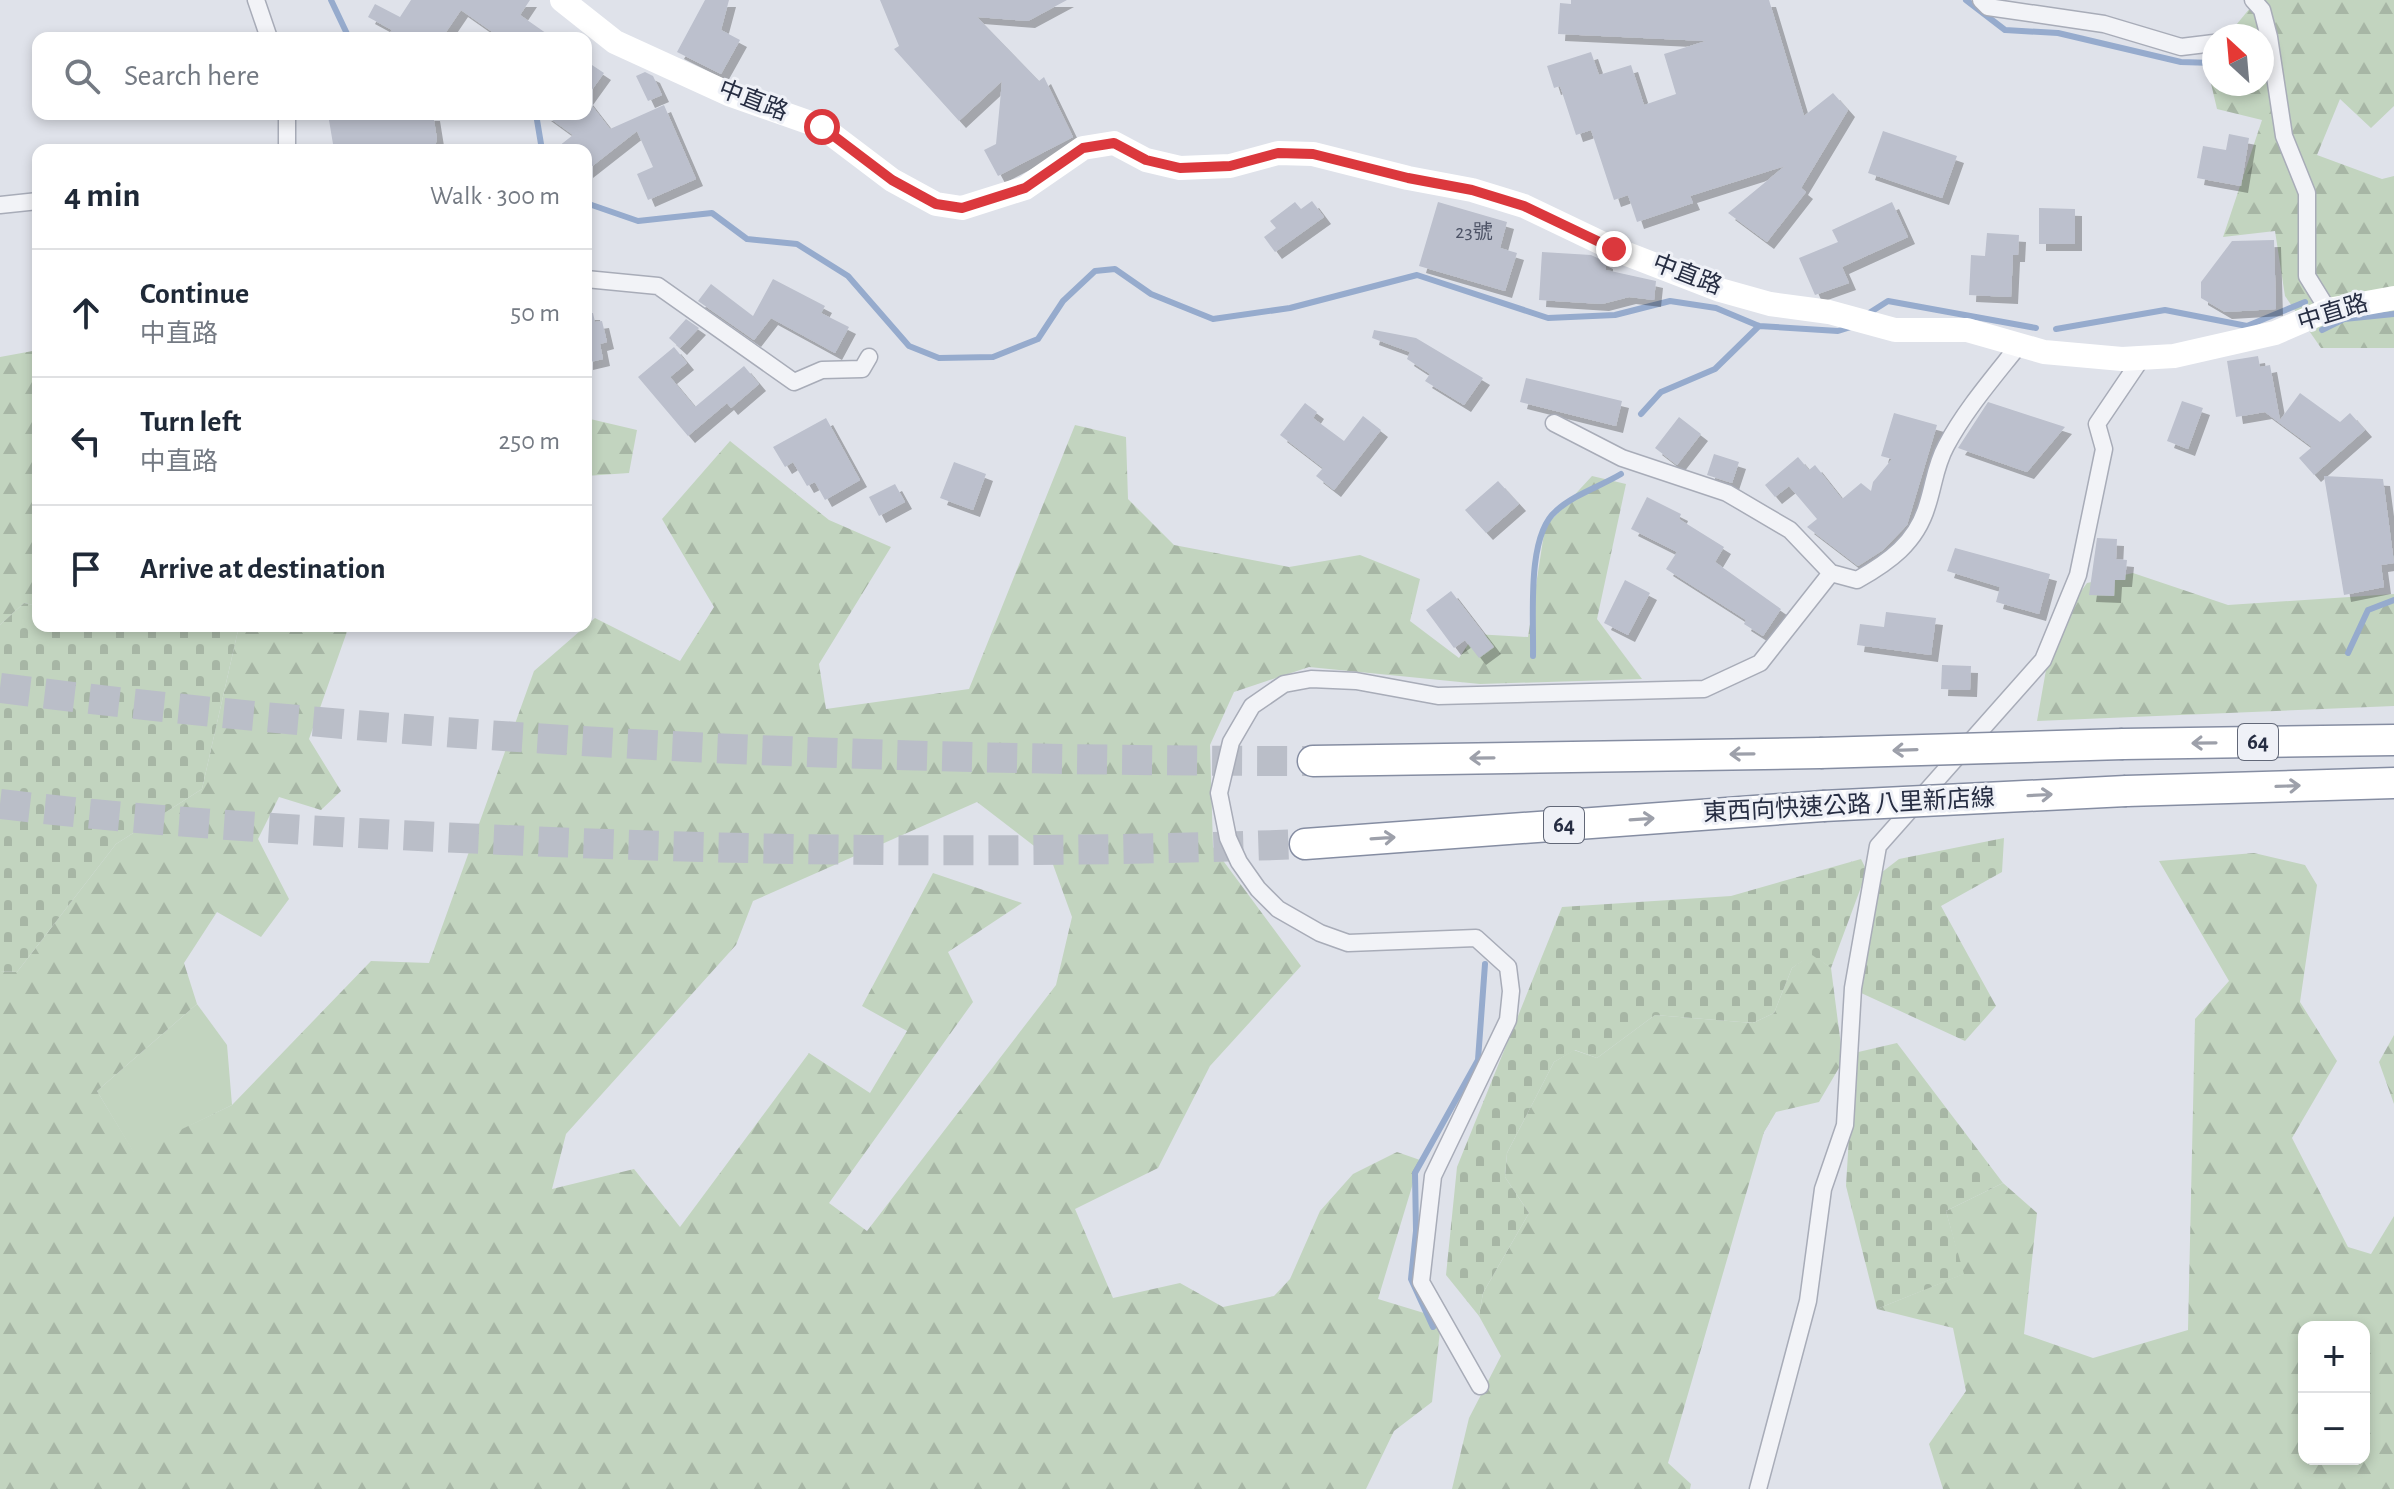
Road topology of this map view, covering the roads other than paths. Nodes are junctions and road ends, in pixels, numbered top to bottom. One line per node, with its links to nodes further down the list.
1 (256, 0): 6 (street)
2 (562, 0): 16 (street, 中直路)
3 (1981, 0): 7 (street)
4 (2253, 0): 5 (street)
5 (2264, 24)
6 (267, 32)
7 (2202, 44)
8 (2274, 84): 15 (street)
9 (287, 120): 10 (street)
10 (287, 144)
11 (32, 202): 12 (street)
12 (0, 205)
13 (592, 280): 18 (street)
14 (2394, 298): 15 (street, 中直路)
15 (2328, 310): 17 (street, 中直路)
16 (2019, 345): 17 (street, 中直路); 20 (street)
17 (2174, 356): 28 (street)
18 (869, 357)
19 (1554, 423): 20 (street)
20 (1831, 573): 27 (street)
21 (2394, 721): 23 (highway)
22 (2394, 740): 23 (highway, 64)
23 (2293, 741): 24 (highway, 64, one-way to 24, bridge)
24 (1313, 761)
25 (2394, 784): 26 (highway, 東西向快速公路 八里新店線 / 64, one-way to 25, bridge)
26 (1305, 844)
27 (1480, 1386)
28 (1758, 1489)

